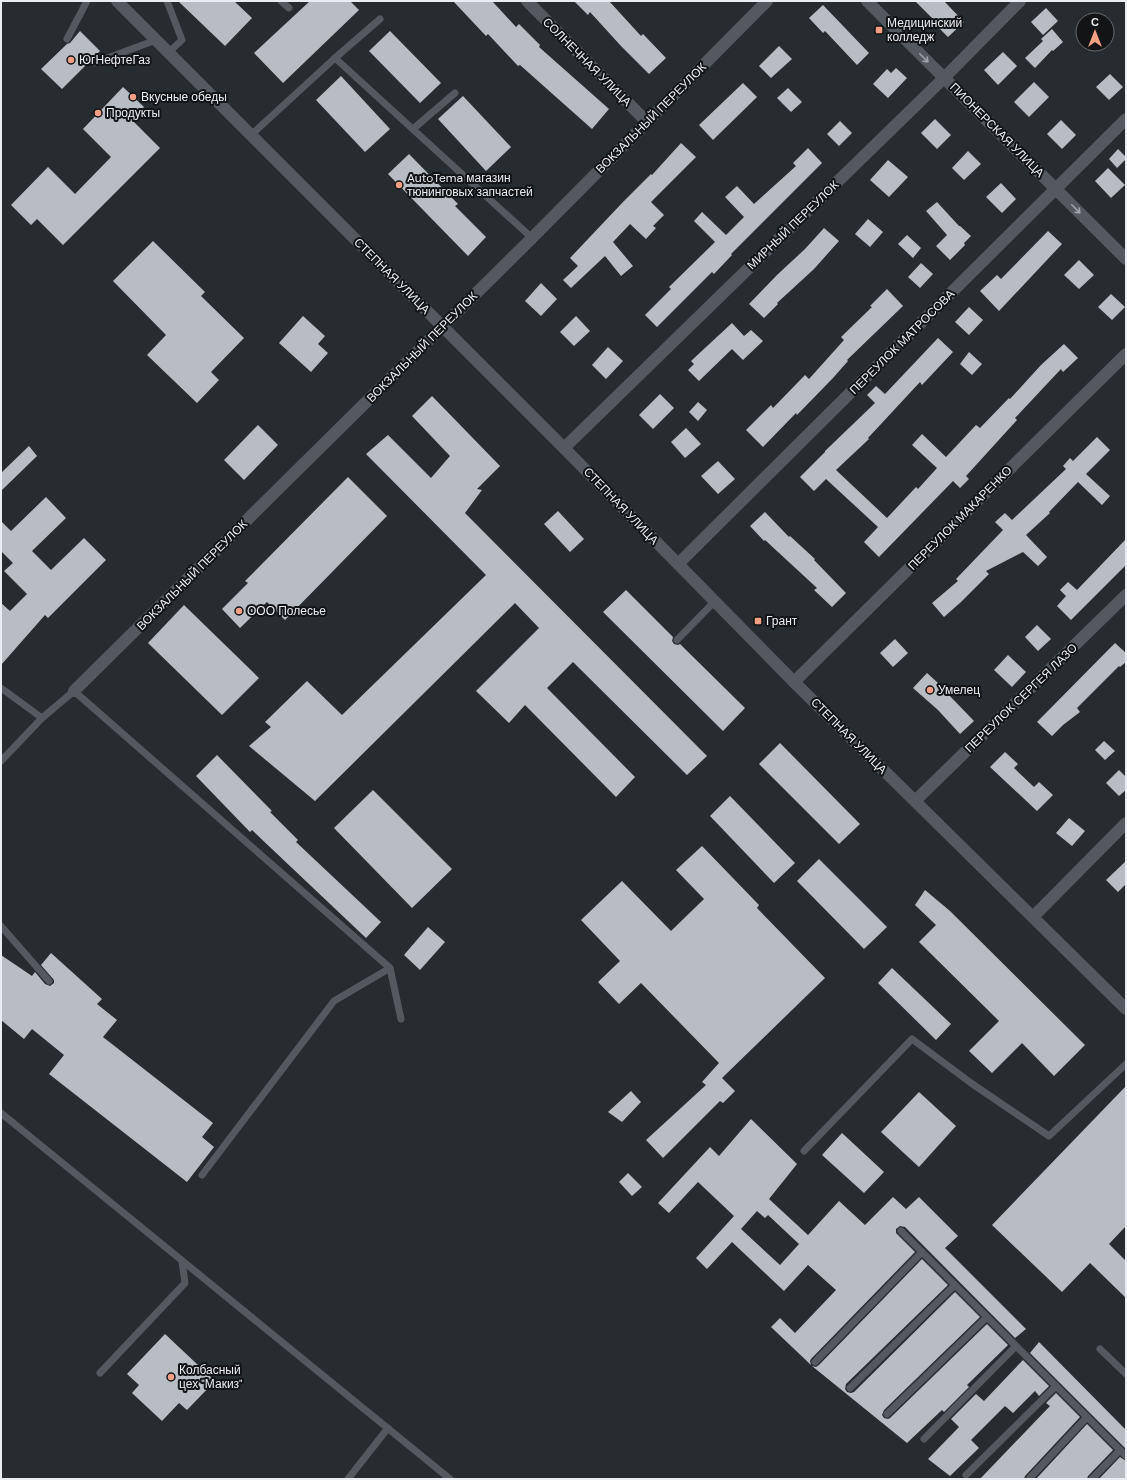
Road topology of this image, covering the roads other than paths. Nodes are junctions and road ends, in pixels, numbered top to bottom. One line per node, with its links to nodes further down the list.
1 (87, 1): 11 (lane)
2 (117, 1): 12 (street, СТЕПНАЯ УЛИЦА)
3 (167, 1): 13 (lane)
4 (281, 1): 9 (lane)
5 (527, 1): 19 (street, СОЛНЕЧНАЯ УЛИЦА)
6 (767, 1): 19 (street, ВОКЗАЛЬНЫЙ ПЕРЕУЛОК)
7 (867, 1): 16 (street, ПИОНЕРСКАЯ УЛИЦА, one-way to 16)
8 (1020, 1): 16 (street, МИРНЫЙ ПЕРЕУЛОК)
9 (289, 8)
10 (380, 19): 14 (lane)
11 (68, 39)
12 (156, 40): 13 (street, СТЕПНАЯ УЛИЦА); 15 (lane)
13 (169, 52): 21 (street, СТЕПНАЯ УЛИЦА)
14 (335, 58): 20 (lane); 21 (lane)
15 (94, 63)
16 (944, 78): 22 (street, ПИОНЕРСКАЯ УЛИЦА); 27 (street, МИРНЫЙ ПЕРЕУЛОК)
17 (455, 94): 20 (lane)
18 (1126, 120): 22 (street, ПЕРЕУЛОК МАТРОСОВА)
19 (648, 122): 23 (street, ВОКЗАЛЬНЫЙ ПЕРЕУЛОК)
20 (413, 129): 23 (lane)
21 (251, 135): 25 (street, СТЕПНАЯ УЛИЦА)
22 (1057, 189): 24 (street, ПИОНЕРСКАЯ УЛИЦА, one-way to 24); 28 (street, ПЕРЕУЛОК МАТРОСОВА)
23 (532, 238): 25 (street, ВОКЗАЛЬНЫЙ ПЕРЕУЛОК)
24 (1126, 259)
25 (443, 327): 27 (street, СТЕПНАЯ УЛИЦА); 34 (street, ВОКЗАЛЬНЫЙ ПЕРЕУЛОК)
26 (1126, 354): 32 (street, ПЕРЕУЛОК МАКАРЕНКО)
27 (564, 448): 28 (street, СТЕПНАЯ УЛИЦА)
28 (678, 564): 30 (street, СТЕПНАЯ УЛИЦА)
29 (1126, 595): 37 (street, ПЕРЕУЛОК СЕРГЕЯ ЛАЗО)
30 (715, 601): 31 (lane); 32 (street, СТЕПНАЯ УЛИЦА)
31 (677, 640)
32 (794, 682): 37 (street, СТЕПНАЯ УЛИЦА)
33 (1, 688): 35 (lane)
34 (74, 691): 35 (lane); 41 (lane)
35 (42, 718): 36 (lane)
36 (1, 761)
37 (915, 801): 39 (street, СТЕПНАЯ УЛИЦА)
38 (1126, 824): 39 (street)
39 (1033, 918): 43 (street, СТЕПНАЯ УЛИЦА)
40 (1, 926): 42 (lane)
41 (390, 968): 44 (lane); 48 (lane)
42 (49, 981)
43 (1126, 1009)
44 (401, 1019)
45 (1126, 1064): 47 (lane)
46 (1, 1113): 51 (lane)
47 (804, 1151)
48 (202, 1175)
49 (901, 1231): 50 (lane)
50 (922, 1252): 52 (lane); 56 (lane)
51 (182, 1261): 57 (lane); 63 (lane)
52 (955, 1284): 53 (lane); 60 (lane)
53 (987, 1317): 54 (lane); 61 (lane)
54 (1016, 1346): 59 (lane); 64 (lane)
55 (1100, 1349): 58 (lane)
56 (815, 1362)
57 (100, 1373)
58 (1126, 1374)
59 (1056, 1386): 62 (lane); 67 (lane)
60 (850, 1388)
61 (887, 1414)
62 (1087, 1417): 65 (lane); 70 (lane)
63 (388, 1428): 68 (lane); 69 (lane)
64 (924, 1439)
65 (1120, 1450): 66 (lane); 71 (lane)
66 (1126, 1456)
67 (966, 1475)
68 (348, 1479)
69 (450, 1479)
70 (1030, 1479)
71 (1092, 1479)

